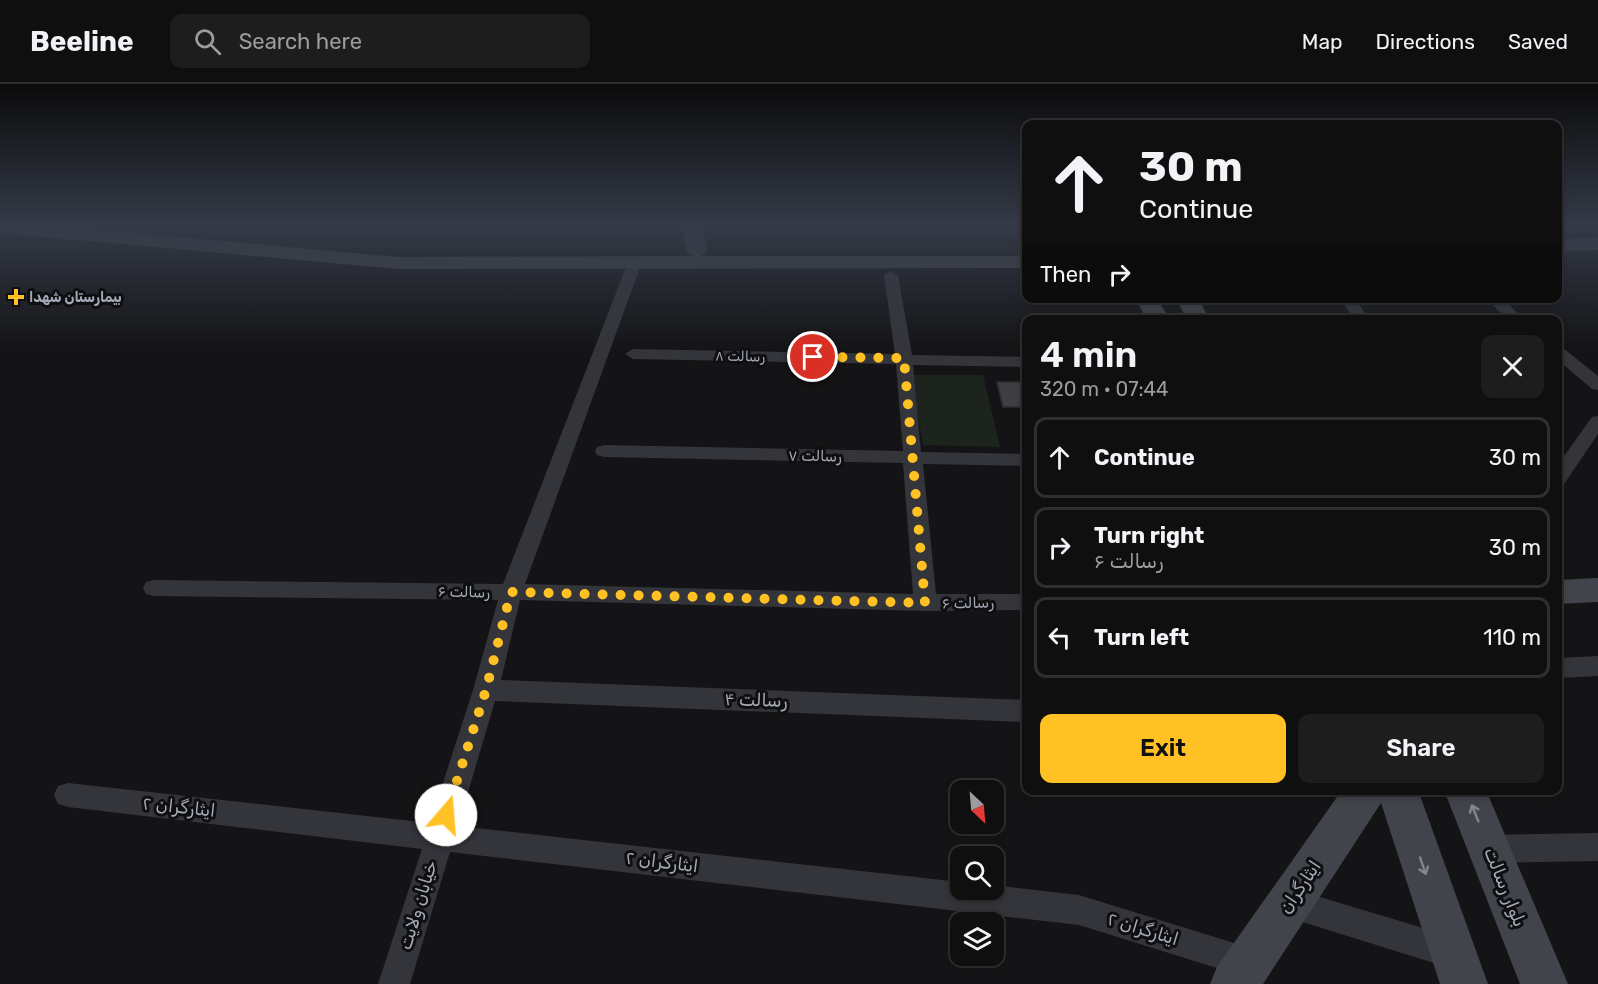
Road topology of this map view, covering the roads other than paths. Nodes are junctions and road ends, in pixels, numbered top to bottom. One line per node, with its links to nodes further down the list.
1 (633, 266): 19 (street, خیابان ولایت)
2 (891, 275): 9 (street)
3 (1350, 303): 5 (street)
4 (1498, 303): 6 (street)
5 (1359, 315)
6 (1512, 315)
7 (633, 354): 9 (street, رسالت ۸)
8 (1562, 355): 11 (street)
9 (904, 358): 10 (street, رسالت ۸); 14 (street)
10 (1022, 362)
11 (1598, 385)
12 (1598, 421): 16 (street)
13 (604, 451): 14 (street, رسالت ۷)
14 (912, 459): 15 (street, رسالت ۷); 22 (street)
15 (1022, 459)
16 (1562, 473)
17 (154, 588): 19 (street, رسالت ۶)
18 (1598, 590): 20 (main road)
19 (511, 592): 22 (street, رسالت ۶); 25 (street, خیابان ولایت)
20 (1562, 592)
21 (1022, 602): 22 (street, رسالت ۶)
22 (925, 603)
23 (1598, 666): 24 (street)
24 (1562, 668)
25 (486, 690): 26 (street, رسالت ۴); 31 (street, خیابان ولایت)
26 (1022, 711)
27 (68, 795): 31 (street, ایثارگران ۲)
28 (1363, 795): 34 (main road, ایثارگران)
29 (1399, 795): 35 (main road, one-way to 35)
30 (1467, 795): 33 (main road, بلوار رسالت, one-way to 30)
31 (439, 836): 36 (street, ایثارگران ۲); 37 (street, خیابان ولایت)
32 (1598, 847): 33 (street)
33 (1489, 849): 38 (main road, بلوار رسالت)
34 (1290, 903): 35 (street); 36 (main road, ایثارگران)
35 (1459, 968)
36 (1242, 973)
37 (394, 984)
38 (1544, 984)

